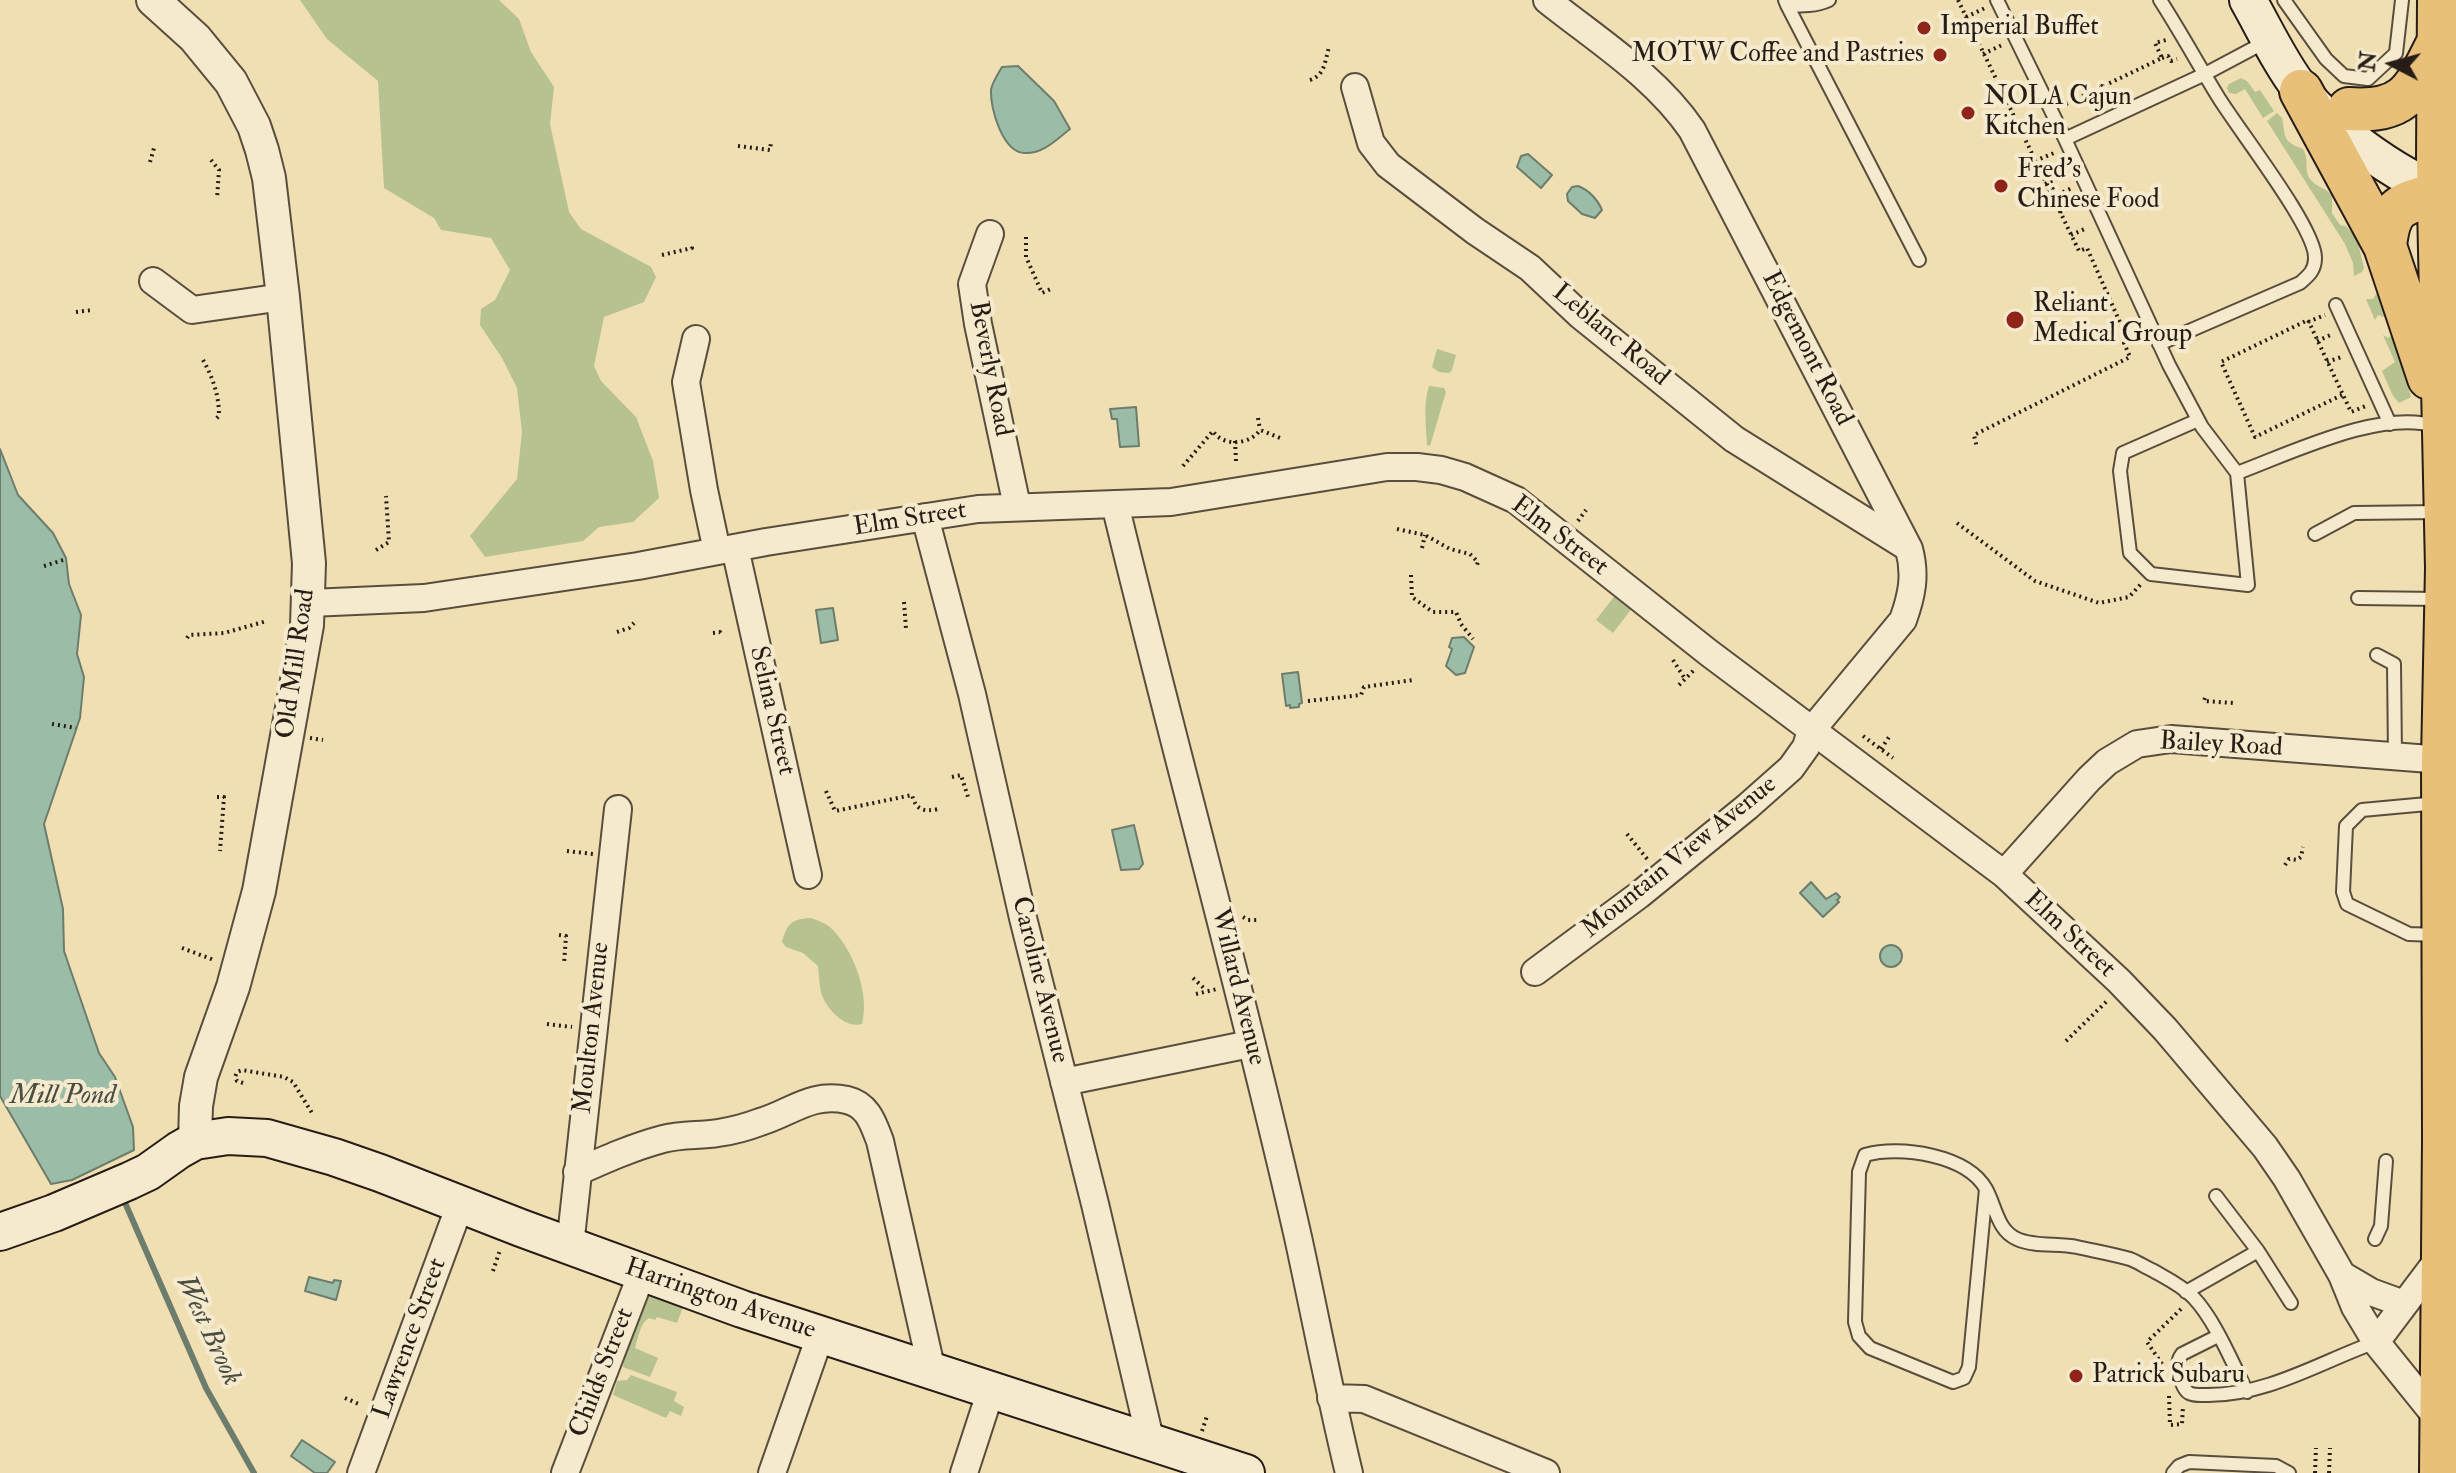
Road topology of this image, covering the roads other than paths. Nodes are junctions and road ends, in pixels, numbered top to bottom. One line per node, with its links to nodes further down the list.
1 (153, 0): 23 (street, Old Mill Road)
2 (1547, 0): 36 (street, Edgemont Road)
3 (1829, 0): 10 (lane)
4 (1997, 0): 17 (lane)
5 (2160, 0): 13 (lane)
6 (2248, 0): 11 (main road)
7 (2284, 0): 16 (lane)
8 (2402, 0): 16 (lane)
9 (2439, 0): 12 (highway)
10 (1786, 3): 21 (lane)
11 (2270, 39): 13 (lane); 15 (main road); 16 (main road)
12 (2438, 42): 16 (highway); 18 (highway)
13 (2205, 74): 17 (lane); 26 (lane)
14 (1355, 87): 36 (street, Leblanc Road)
15 (2301, 91): 18 (main road); 20 (highway)
16 (2349, 93): 18 (main road)
17 (2065, 139): 26 (lane)
18 (2448, 194): 20 (highway); 29 (highway)
19 (990, 234): 32 (street, Beverly Road)
20 (2385, 246): 29 (highway)
21 (1919, 260)
22 (153, 281): 23 (street)
23 (283, 297): 40 (street, Old Mill Road)
24 (2336, 305): 28 (lane)
25 (696, 339): 37 (street, Selina Street)
26 (2159, 344): 27 (lane)
27 (2198, 420): 30 (lane); 30 (lane)
28 (2390, 424): 29 (lane); 30 (lane)
29 (2443, 429): 33 (highway)
30 (2237, 473)
31 (1115, 504): 32 (street, Elm Street); 42 (street, Elm Street); 51 (street, Willard Avenue)
32 (1017, 506): 34 (street, Elm Street)
33 (2446, 512): 35 (lane); 39 (highway)
34 (925, 517): 37 (street, Elm Street); 52 (street, Caroline Avenue)
35 (2315, 534)
36 (1909, 549): 42 (street, Edgemont Road)
37 (726, 550): 40 (street, Elm Street); 48 (street, Selina Street)
38 (2358, 598): 39 (lane)
39 (2447, 599): 44 (highway)
40 (310, 603): 53 (street, Old Mill Road)
41 (2377, 655): 43 (lane)
42 (1811, 731): 47 (street, Elm Street); 50 (street, Mountain View Avenue)
43 (2395, 756): 44 (street, Bailey Road); 47 (street, Bailey Road)
44 (2443, 760): 45 (highway)
45 (2443, 803): 49 (highway); 49 (lane)
46 (618, 809): 55 (street, Moulton Avenue)
47 (2004, 874): 65 (street, Elm Street)
48 (808, 875)
49 (2443, 935): 63 (highway)
50 (1535, 972)
51 (1250, 1044): 52 (street); 75 (street, Willard Avenue)
52 (1064, 1082): 77 (street, Caroline Avenue)
53 (195, 1141): 58 (main road, Harrington Avenue); 59 (main road)
54 (2386, 1161): 60 (lane)
55 (577, 1172): 61 (street, Moulton Avenue); 72 (street)
56 (1986, 1189): 56 (lane); 66 (lane)
57 (2216, 1196): 62 (lane)
58 (460, 1205): 61 (main road, Harrington Avenue); 78 (street, Lawrence Street)
59 (0, 1232)
60 (2375, 1239)
61 (570, 1246): 64 (main road, Harrington Avenue)
62 (2258, 1251): 66 (lane); 67 (lane)
63 (2443, 1252): 68 (street); 76 (highway)
64 (642, 1273): 69 (main road, Harrington Avenue); 79 (street, Childs Street)
65 (2342, 1275): 68 (street); 71 (street, Elm Street)
66 (2186, 1292): 70 (lane)
67 (2291, 1303)
68 (2404, 1304): 71 (street)
69 (820, 1336): 72 (main road, Harrington Avenue); 80 (street)
70 (2218, 1336): 74 (lane); 74 (lane)
71 (2376, 1342): 74 (lane); 76 (street, Elm Street)
72 (932, 1371): 73 (main road, Harrington Avenue)
73 (991, 1390): 77 (main road, Harrington Avenue); 81 (street)
74 (2247, 1392)
75 (1331, 1398): 83 (street, Willard Avenue); 84 (street)
76 (2443, 1425): 87 (highway)
77 (1151, 1443): 82 (main road, Harrington Avenue)
78 (361, 1473)
79 (565, 1473)
80 (772, 1473)
81 (964, 1473)
82 (1246, 1473)
83 (1349, 1473)
84 (1546, 1473)
85 (2173, 1473): 86 (lane)
86 (2289, 1473)
87 (2441, 1473)

